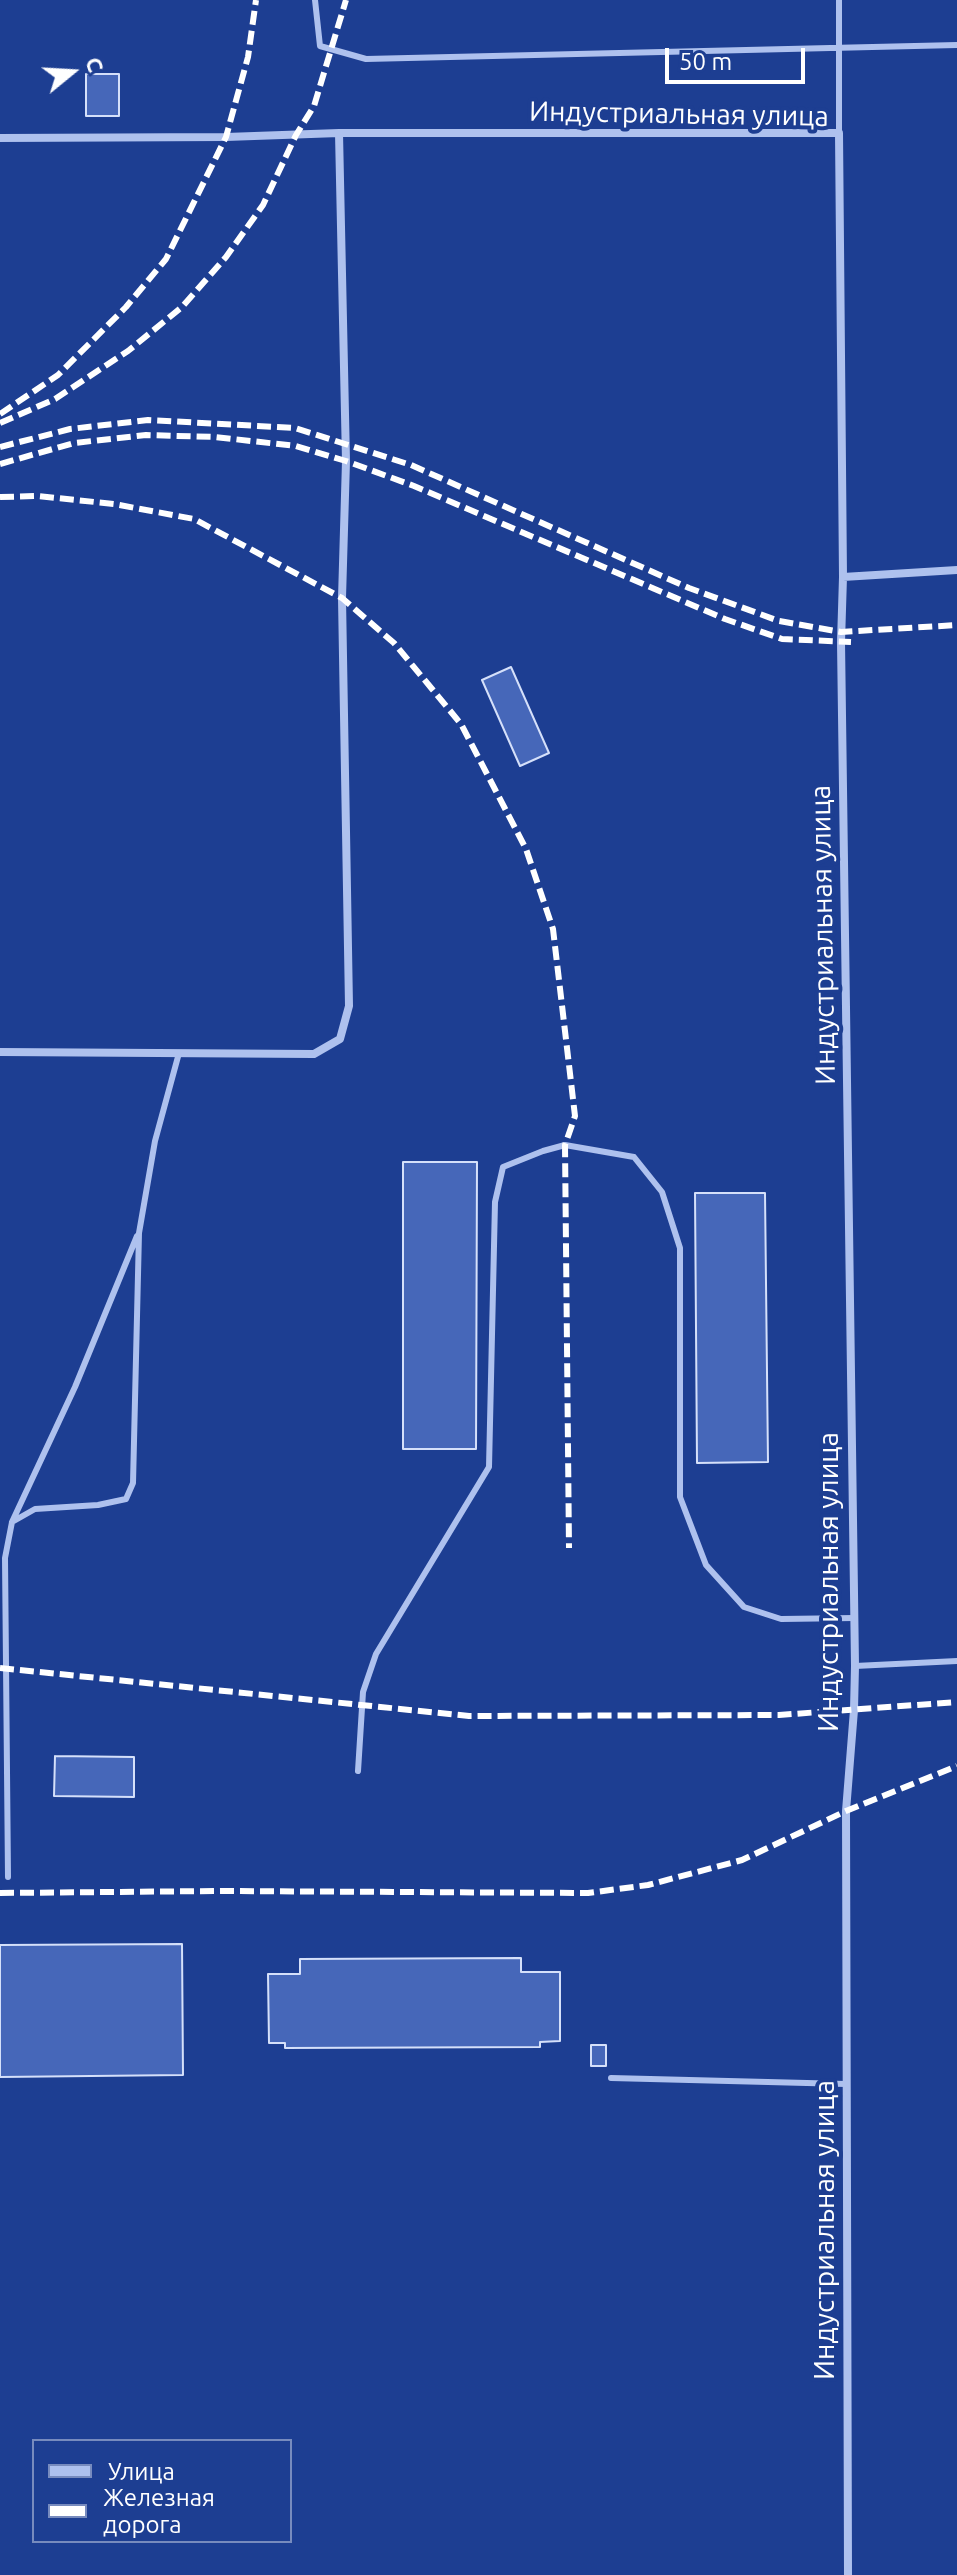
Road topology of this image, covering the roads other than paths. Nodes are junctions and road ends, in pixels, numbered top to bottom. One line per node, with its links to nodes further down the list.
1 (315, 0): 4 (lane)
2 (839, 0): 4 (lane)
3 (957, 45): 4 (lane)
4 (840, 47): 6 (lane)
5 (339, 133): 6 (street, Индустриальная улица); 7 (street, Индустриальная улица); 11 (street)
6 (839, 133): 9 (street, Индустриальная улица)
7 (0, 138)
8 (957, 570): 9 (street)
9 (843, 577): 14 (street, Индустриальная улица)
10 (0, 1052): 11 (street)
11 (179, 1053): 12 (lane)
12 (139, 1233): 13 (lane); 13 (lane)
13 (12, 1522): 18 (lane)
14 (854, 1618): 16 (street, Индустриальная улица); 17 (lane)
15 (957, 1661): 16 (lane)
16 (855, 1666): 20 (street, Индустриальная улица)
17 (358, 1771)
18 (8, 1877)
19 (611, 2078): 20 (lane)
20 (846, 2084): 21 (street, Индустриальная улица)
21 (848, 2575)

